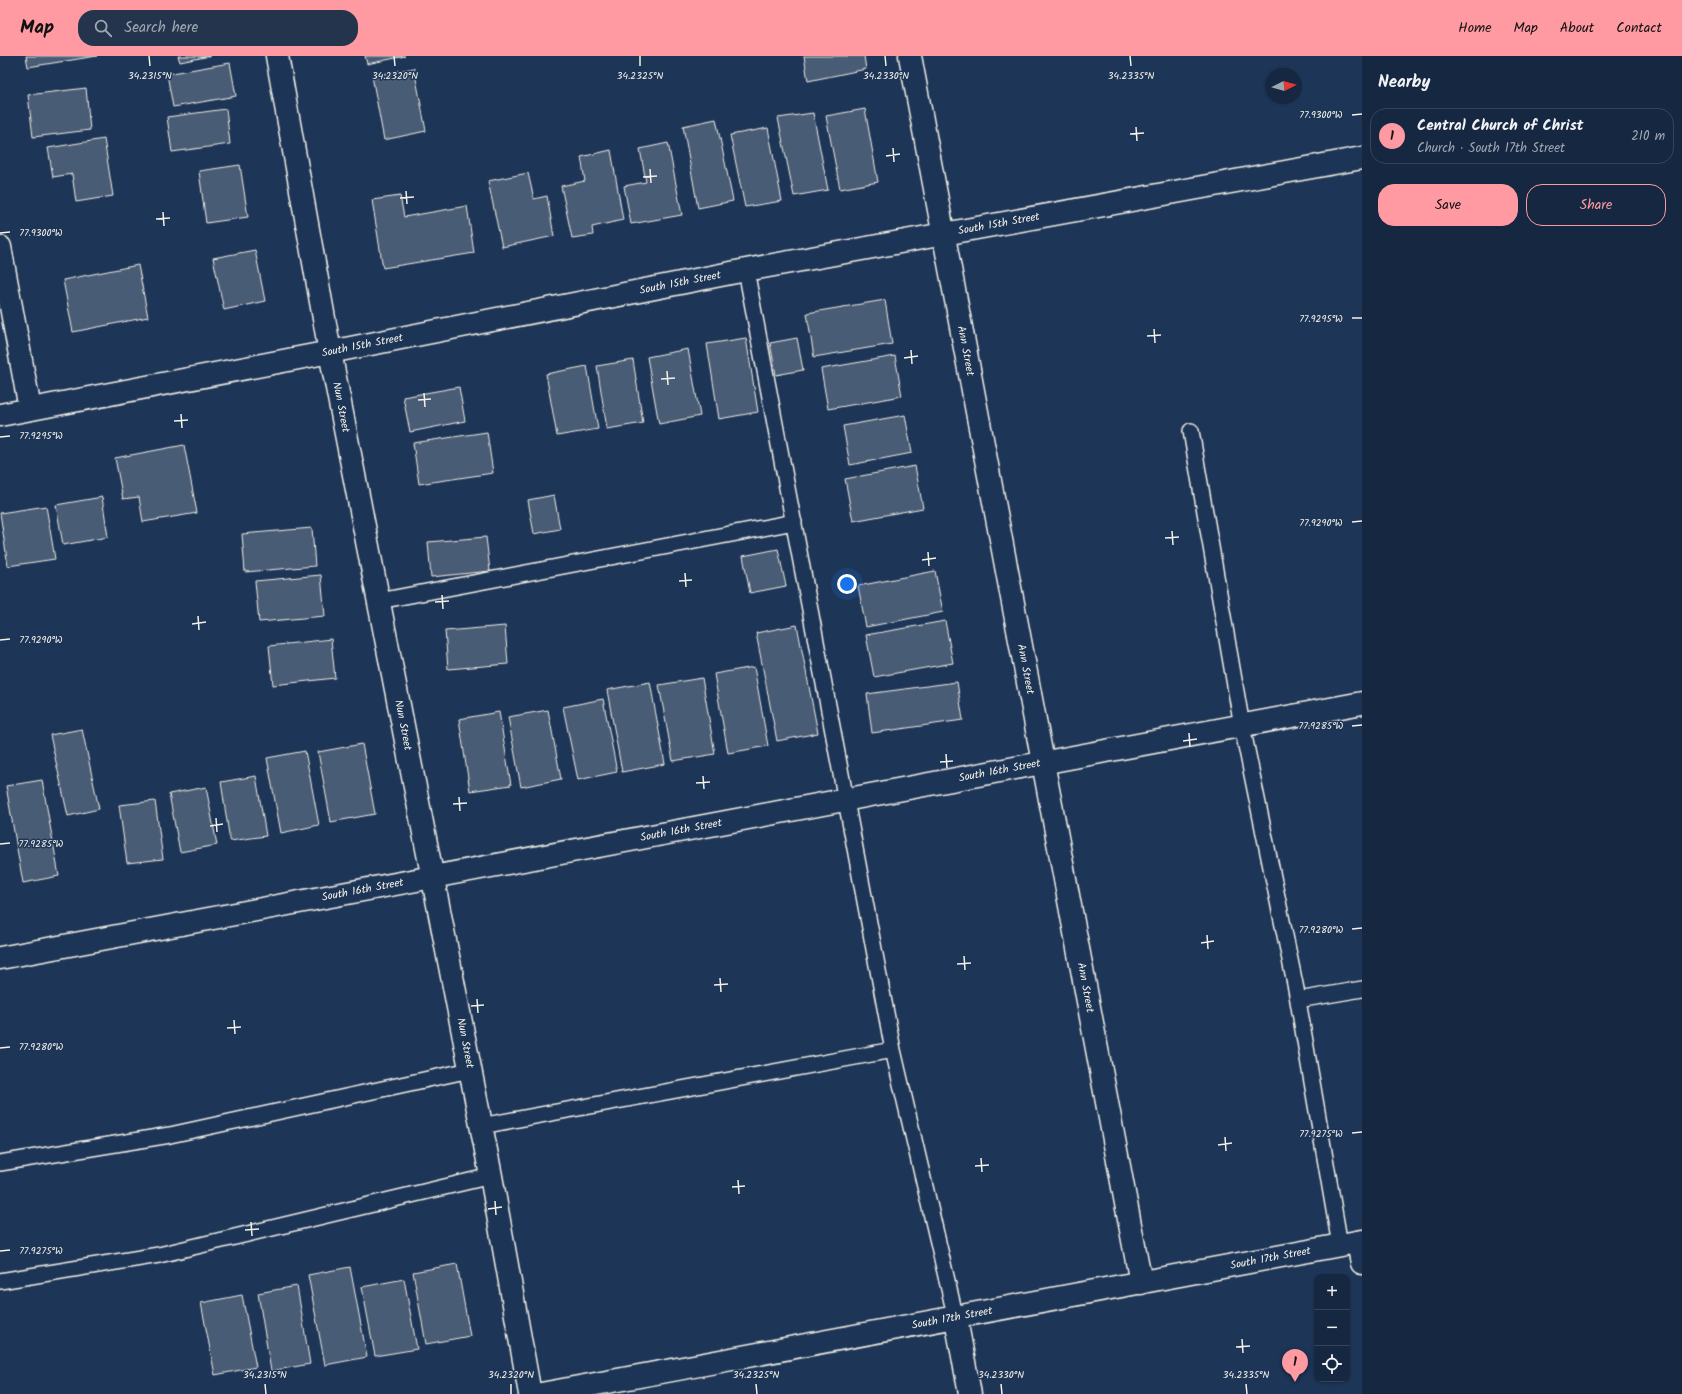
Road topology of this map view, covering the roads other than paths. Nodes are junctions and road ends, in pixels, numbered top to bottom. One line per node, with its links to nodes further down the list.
1 (277, 56): 7 (street, Nun Street)
2 (910, 56): 4 (street, Ann Street)
3 (1362, 158): 4 (street, South 15th Street)
4 (944, 234): 6 (street, South 15th Street); 15 (street, Ann Street)
5 (0, 247): 8 (street)
6 (746, 270): 7 (street, South 15th Street); 11 (lane)
7 (330, 352): 8 (street, South 15th Street); 12 (street, Nun Street)
8 (30, 409): 9 (street, South 15th Street)
9 (0, 415)
10 (1191, 431): 14 (lane)
11 (794, 522): 12 (lane); 16 (lane)
12 (379, 601): 17 (street, Nun Street)
13 (1362, 703): 14 (street, South 16th Street)
14 (1242, 726): 15 (street, South 16th Street); 20 (lane)
15 (1043, 764): 16 (street, South 16th Street); 28 (street, Ann Street)
16 (847, 800): 17 (street, South 16th Street); 21 (lane)
17 (432, 877): 18 (street, South 16th Street); 22 (street, Nun Street)
18 (0, 958)
19 (1362, 989): 20 (lane)
20 (1298, 1000): 26 (lane)
21 (893, 1050): 23 (lane); 29 (lane)
22 (470, 1070): 23 (street, Nun Street); 24 (lane)
23 (481, 1126): 25 (street, Nun Street)
24 (0, 1163)
25 (491, 1176): 27 (lane); 30 (street, Nun Street)
26 (1356, 1248): 28 (street, South 17th Street)
27 (0, 1280)
28 (1141, 1283): 29 (street, South 17th Street)
29 (956, 1319): 31 (street, South 17th Street); 32 (street)
30 (530, 1394)
31 (541, 1394)
32 (970, 1394)

